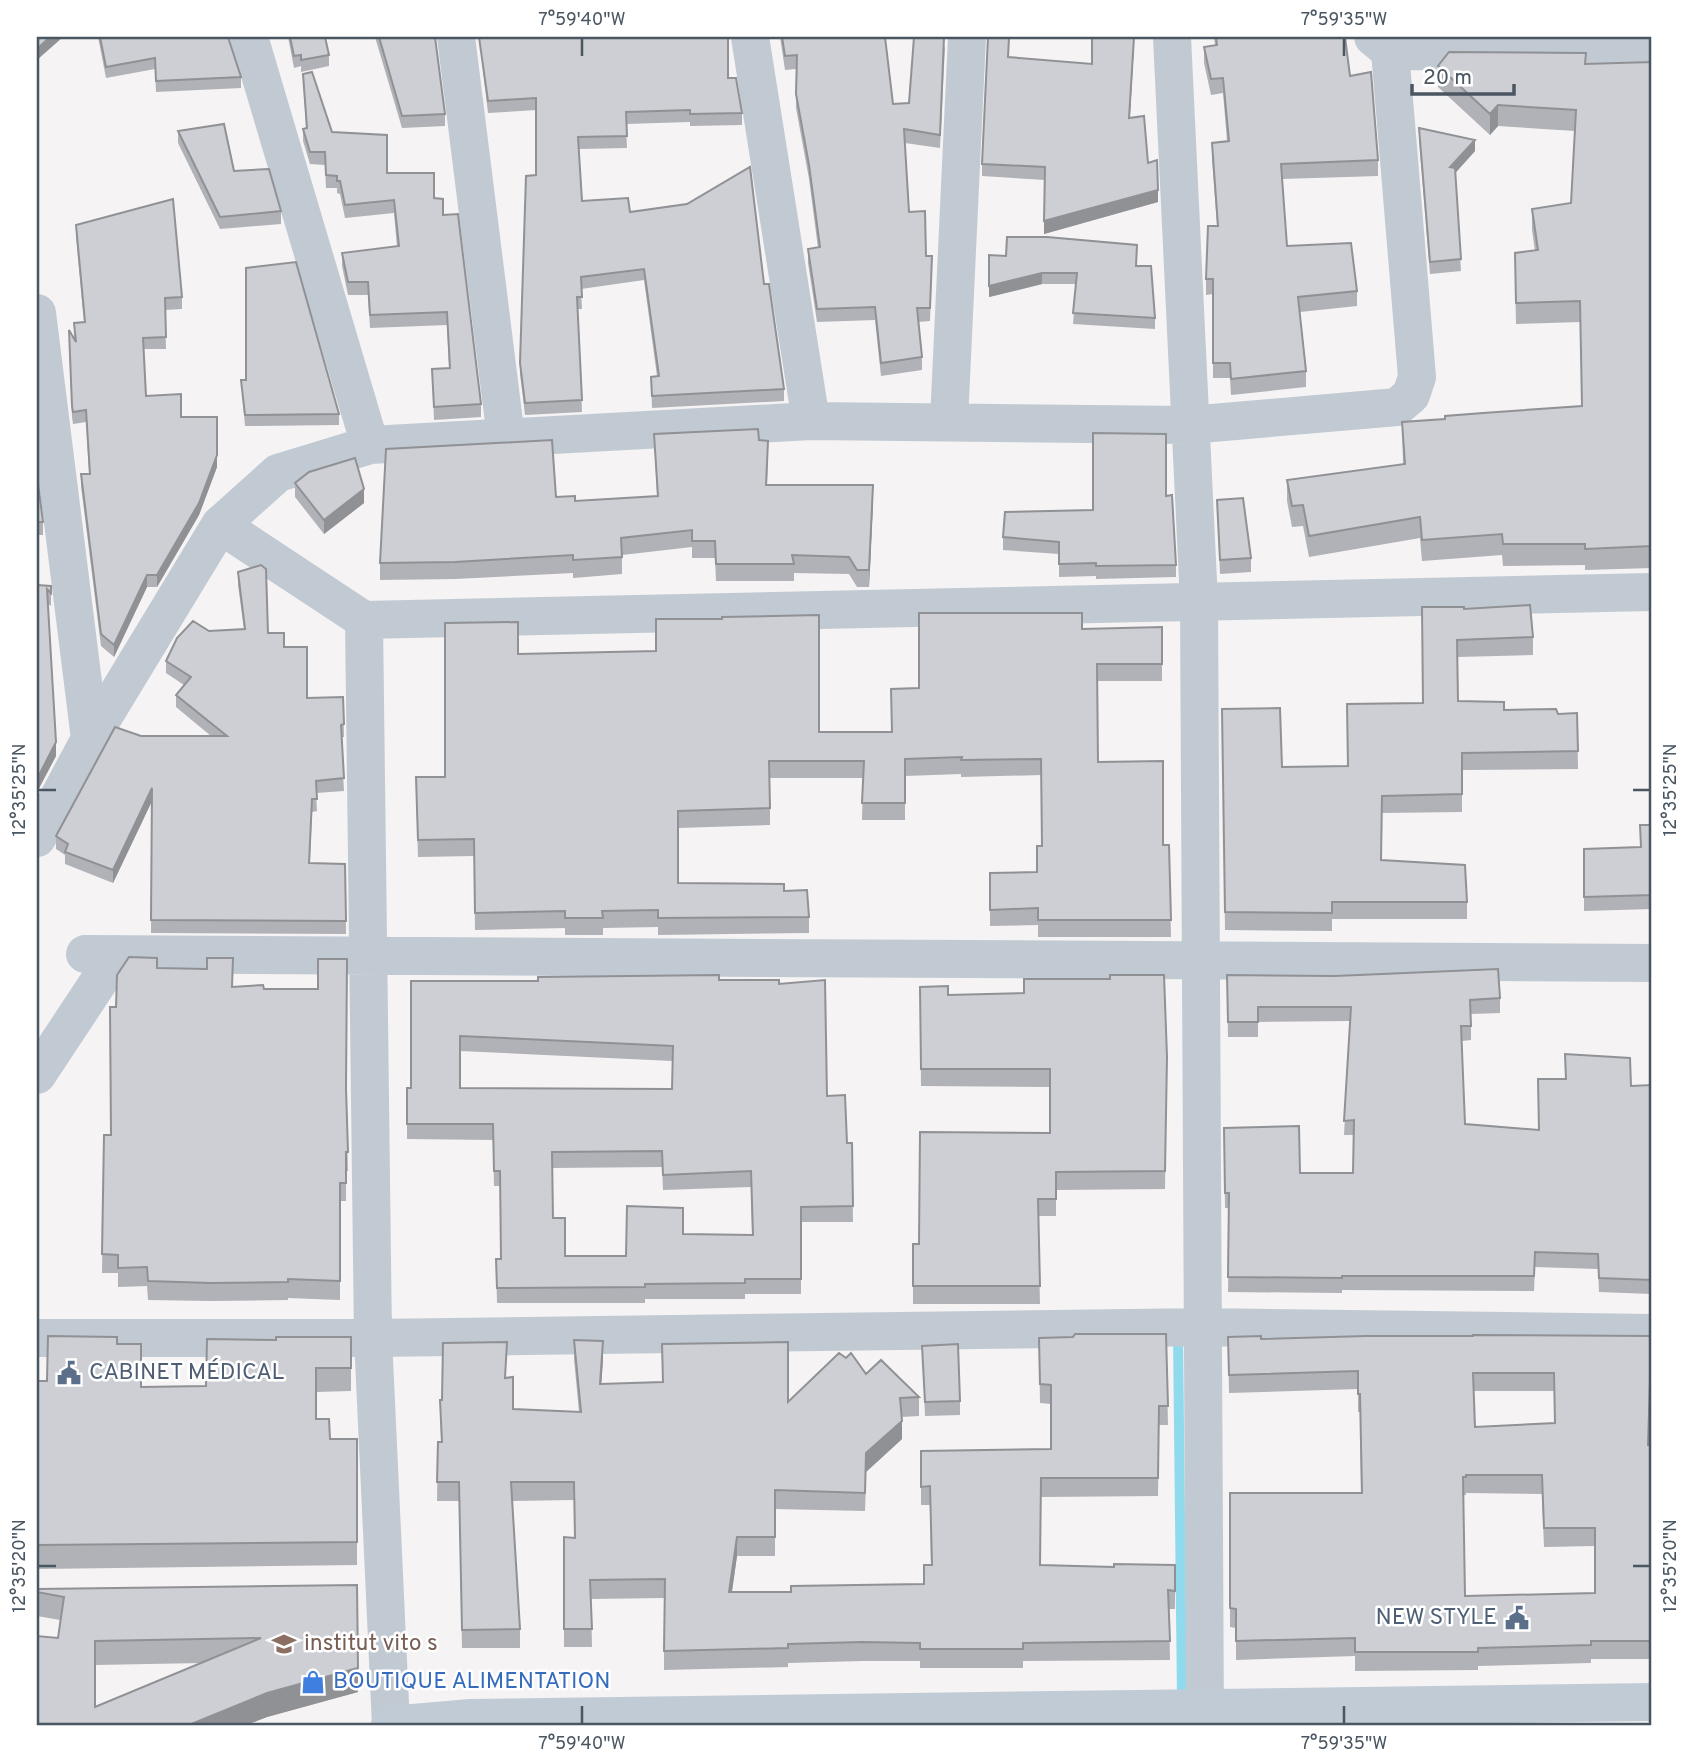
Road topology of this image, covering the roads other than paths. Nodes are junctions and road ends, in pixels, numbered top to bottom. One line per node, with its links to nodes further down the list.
1 (249, 37): 13 (street)
2 (456, 37): 12 (street)
3 (750, 37): 9 (street)
4 (967, 37): 10 (street)
5 (1172, 37): 11 (street)
6 (1382, 44): 7 (street); 11 (street)
7 (1652, 52)
8 (37, 313): 18 (street)
9 (811, 421): 10 (street); 12 (street)
10 (949, 421): 11 (street)
11 (1189, 425): 16 (street)
12 (506, 438): 13 (street)
13 (370, 445): 14 (street)
14 (220, 525): 17 (street); 18 (street)
15 (1652, 593): 16 (street)
16 (1199, 602): 17 (street); 21 (street)
17 (364, 620): 20 (street)
18 (90, 739): 19 (street)
19 (37, 838)
20 (368, 956): 21 (street); 23 (street); 27 (street)
21 (1201, 961): 22 (street); 24 (street)
22 (1652, 963)
23 (37, 1075)
24 (1203, 1326): 25 (street); 27 (street); 29 (street)
25 (1652, 1333)
26 (37, 1338): 27 (street)
27 (373, 1338): 30 (street)
28 (1652, 1702): 29 (main road)
29 (1205, 1717): 30 (main road)
30 (391, 1725)

